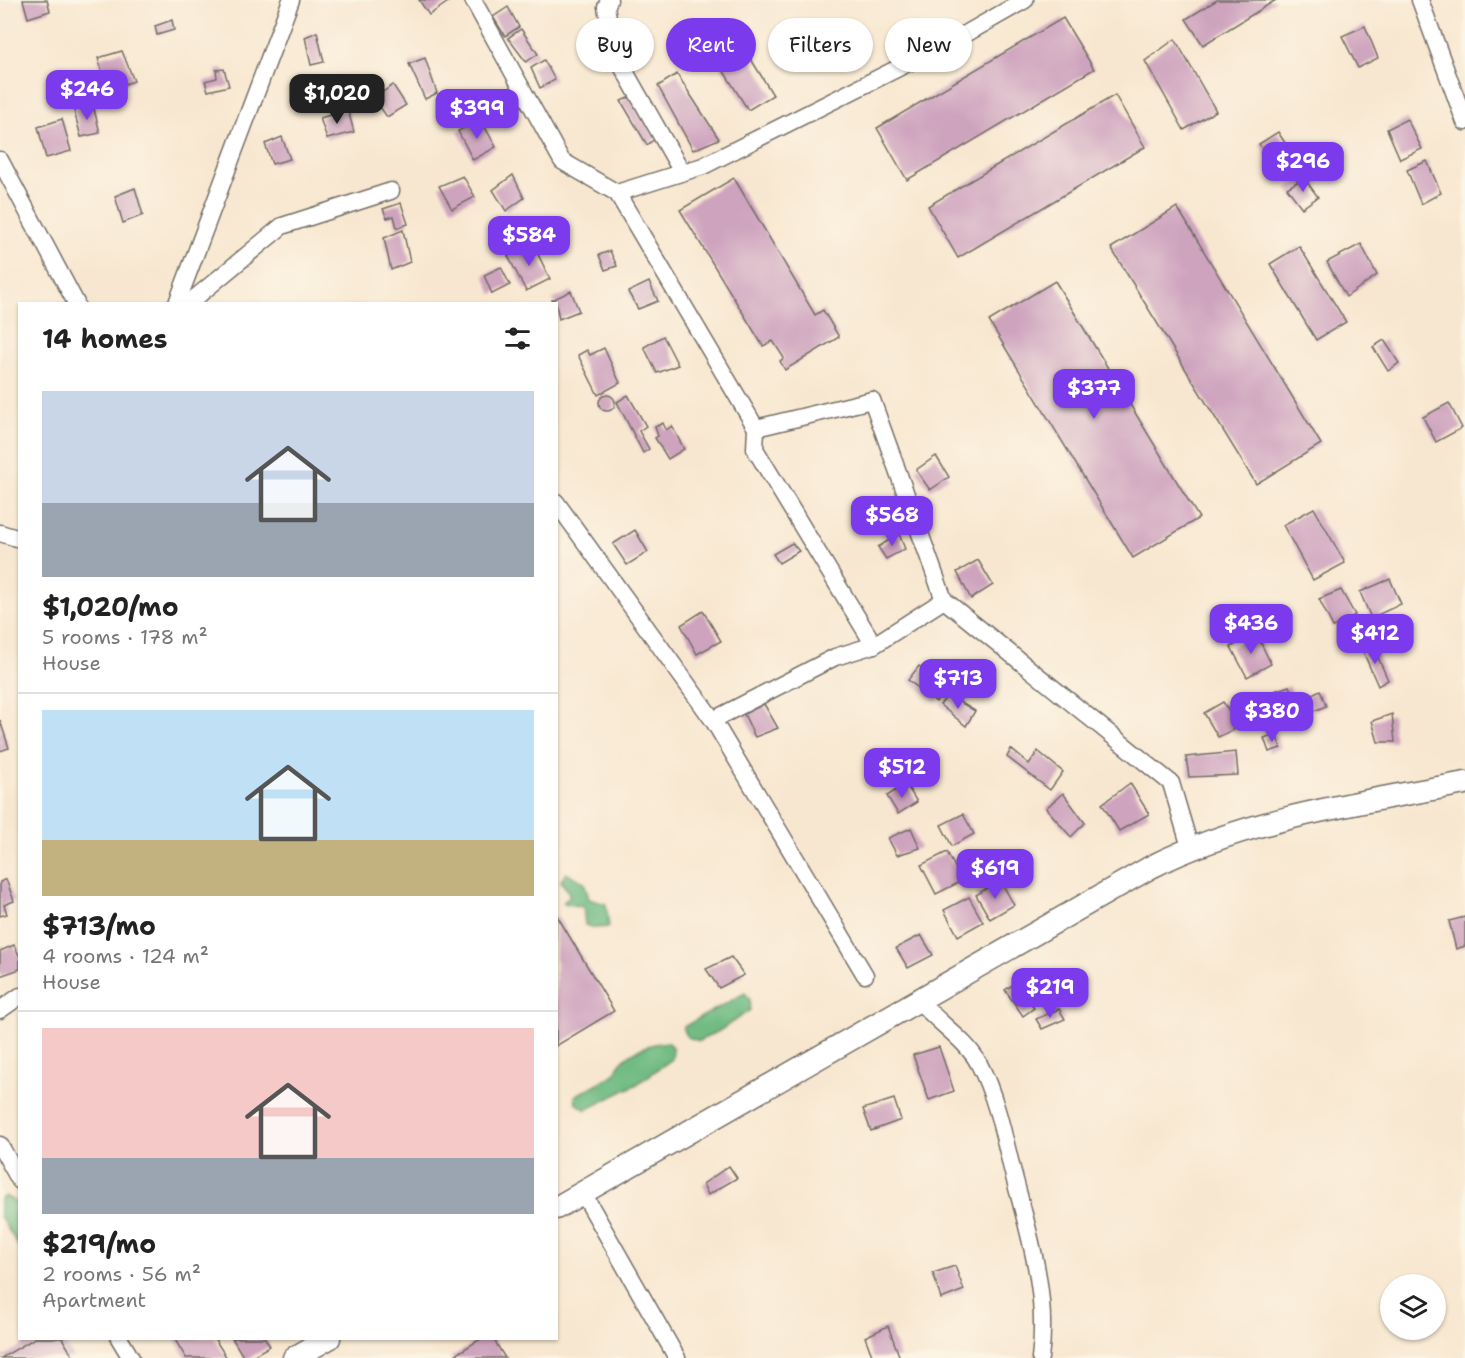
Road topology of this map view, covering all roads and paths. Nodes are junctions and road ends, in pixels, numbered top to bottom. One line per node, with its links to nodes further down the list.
1 (291, 0): 12 (street)
2 (473, 0): 10 (street)
3 (609, 0): 8 (street)
4 (1025, 0): 8 (street)
5 (1420, 0): 6 (street)
6 (1465, 122)
7 (0, 160): 11 (street)
8 (682, 172): 10 (street)
9 (391, 191): 13 (street)
10 (617, 193): 14 (street)
11 (75, 302)
12 (177, 302)
13 (190, 302)
14 (756, 428): 18 (street); 19 (street)
15 (558, 505): 20 (street)
16 (0, 533): 17 (street)
17 (18, 538)
18 (944, 600): 19 (street); 22 (street)
19 (874, 645): 20 (street)
20 (713, 720): 23 (street)
21 (1465, 783): 22 (street)
22 (1190, 848): 25 (street)
23 (865, 975)
24 (18, 997): 26 (street)
25 (919, 1000): 29 (street); 36 (street)
26 (0, 1010)
27 (0, 1145): 28 (street)
28 (18, 1177)
29 (583, 1193): 30 (street); 35 (street)
30 (558, 1207)
31 (120, 1340): 33 (street)
32 (326, 1340): 34 (street)
33 (132, 1358)
34 (294, 1358)
35 (677, 1358)
36 (1040, 1358)

